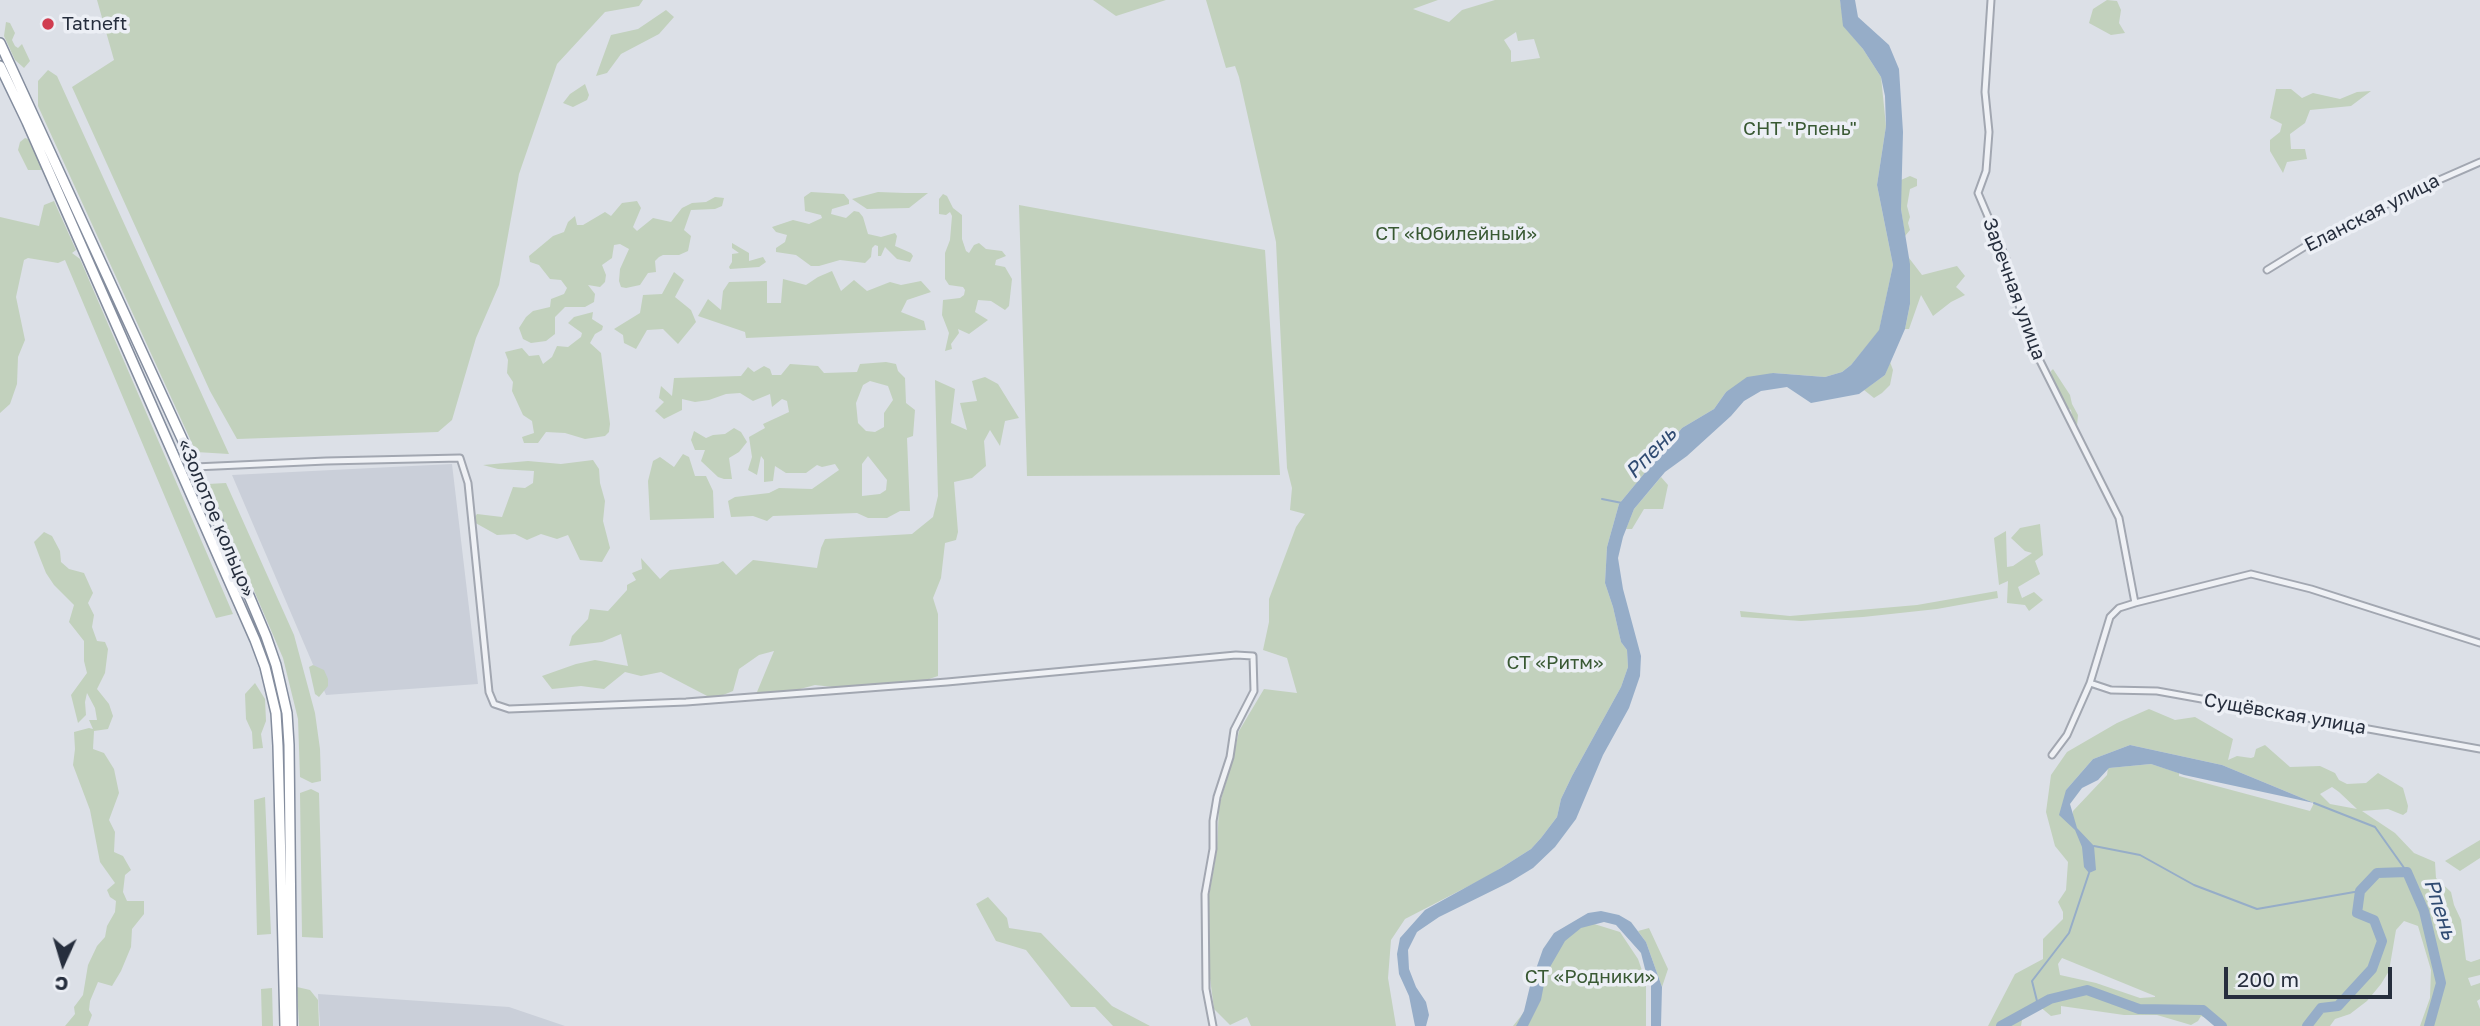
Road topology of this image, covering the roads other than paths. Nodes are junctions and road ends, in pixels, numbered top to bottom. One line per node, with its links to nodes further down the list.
1 (1991, 0): 7 (street, Заречная улица)
2 (0, 43): 6 (highway, «Золотое кольцо»)
3 (0, 66): 12 (highway, «Золотое кольцо»)
4 (2480, 162): 5 (street, Еланская улица)
5 (2267, 270)
6 (195, 467): 13 (highway, «Золотое кольцо»); 14 (street)
7 (2135, 603): 8 (street); 9 (street)
8 (2480, 643)
9 (2090, 683): 10 (street, Сущёвская улица); 11 (street)
10 (2480, 749)
11 (2052, 755)
12 (285, 1026)
13 (292, 1026)
14 (1213, 1026)

